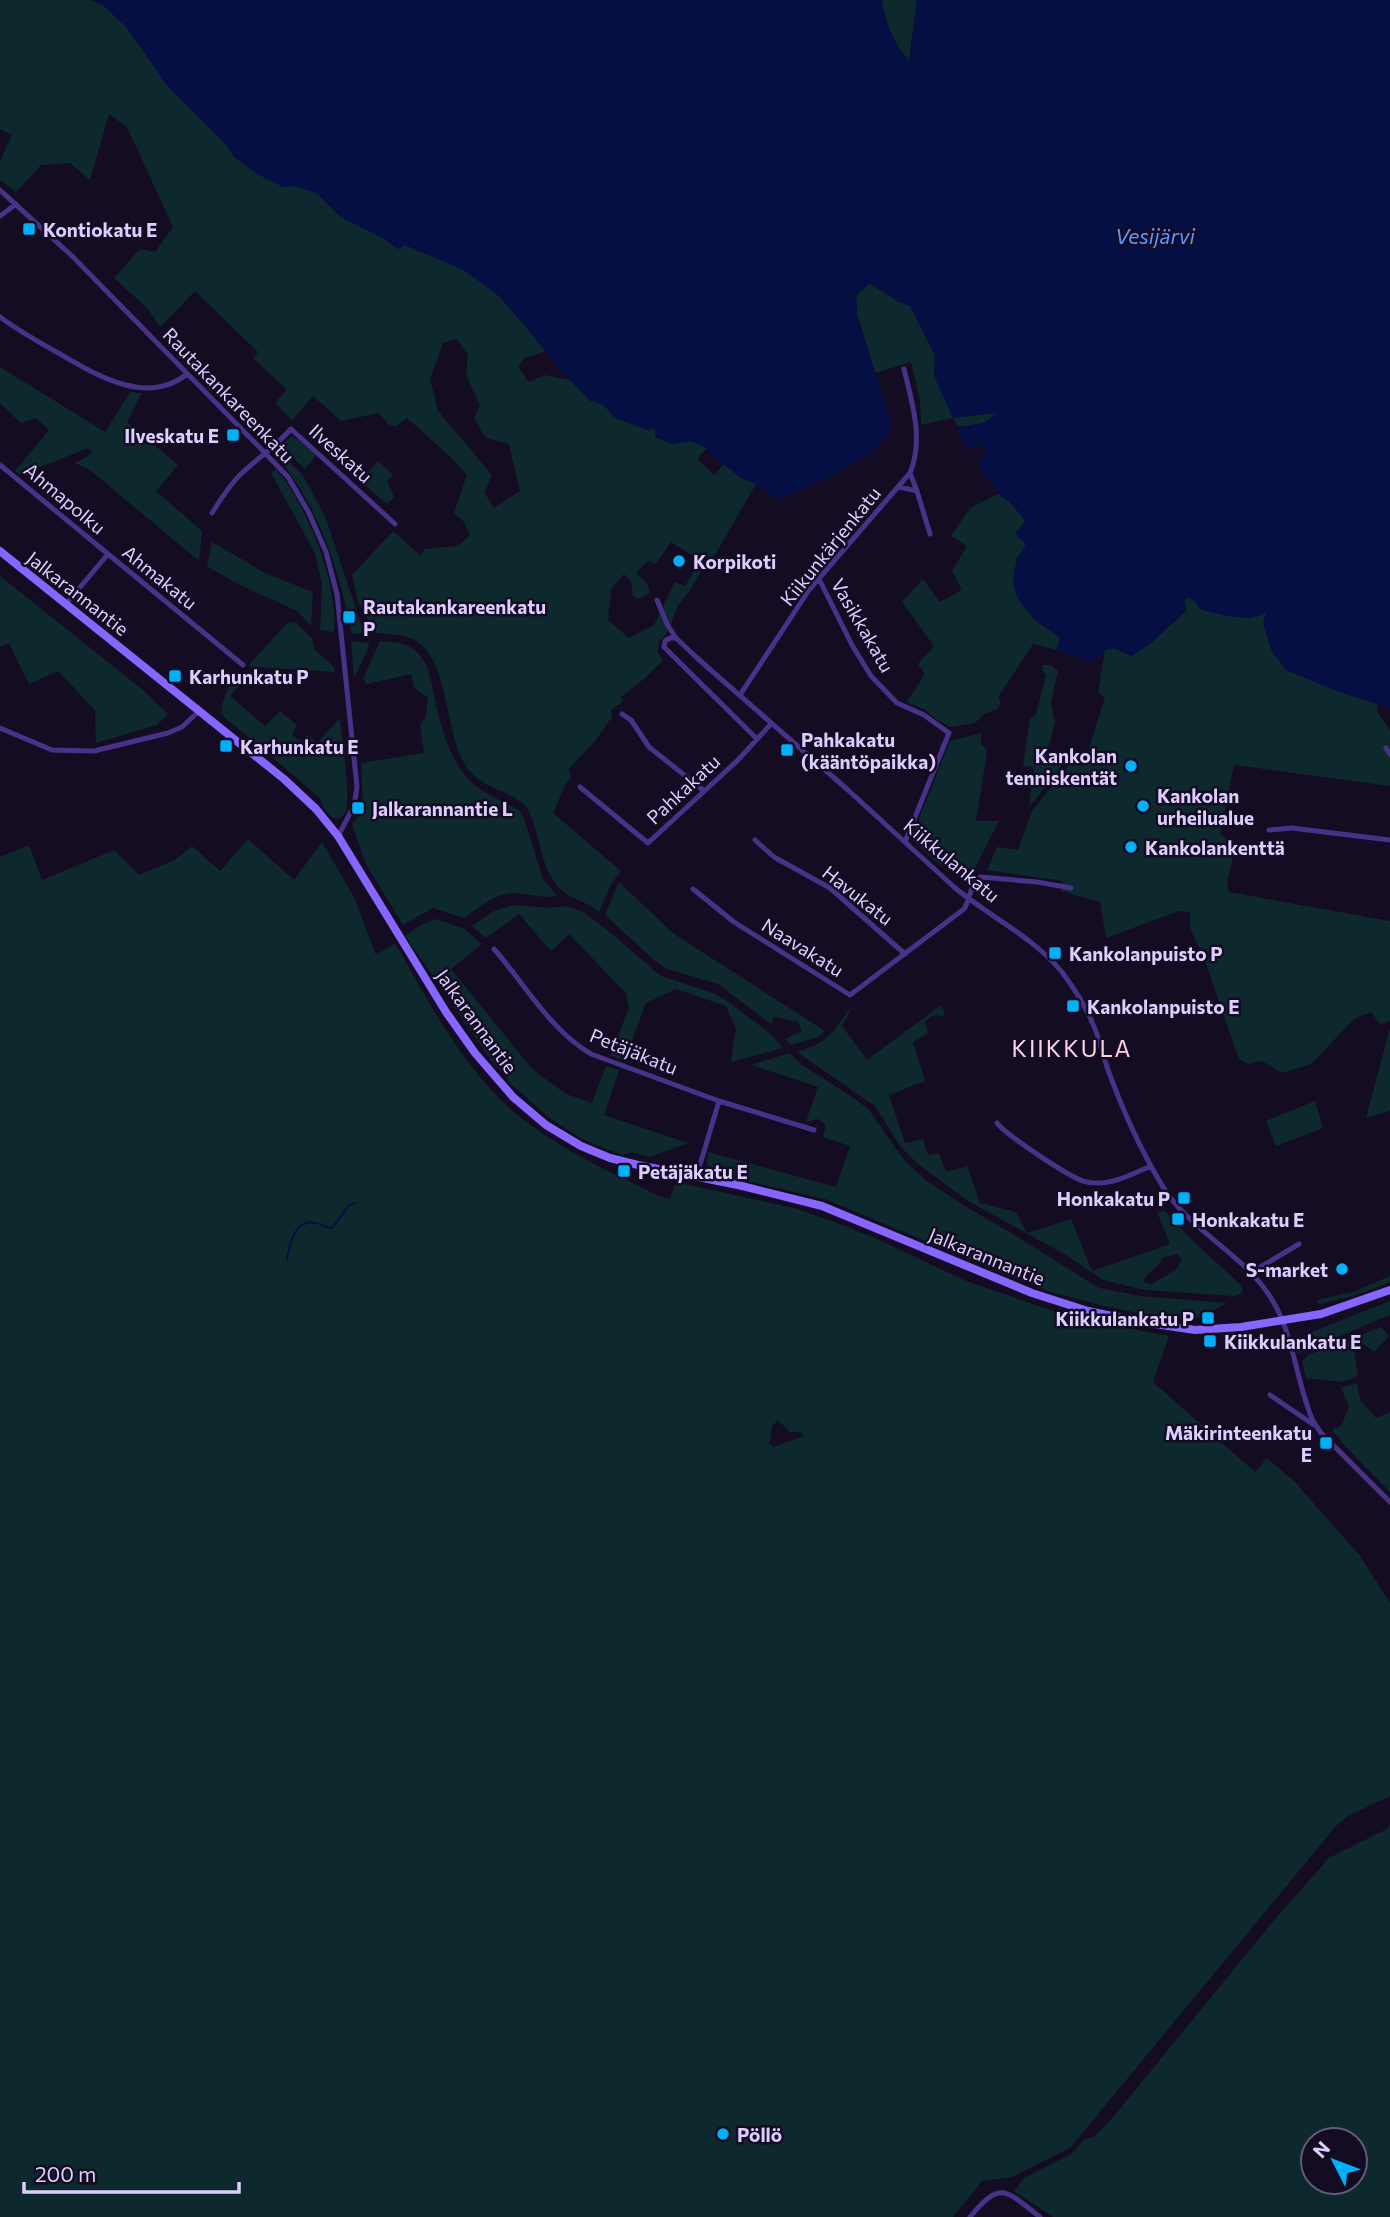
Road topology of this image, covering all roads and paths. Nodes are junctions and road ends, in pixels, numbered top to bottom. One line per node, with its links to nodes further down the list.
1 (0, 190): 2 (street, Rautakankareenkatu)
2 (16, 204): 3 (street); 6 (street, Rautakankareenkatu)
3 (0, 216)
4 (0, 317): 6 (street)
5 (904, 369): 9 (street, Kiikunkärjenkatu)
6 (187, 374): 7 (street, Rautakankareenkatu)
7 (266, 454): 12 (street); 13 (street, Ilveskatu); 31 (street, Rautakankareenkatu)
8 (1, 466): 16 (street, Ahmapolku)
9 (910, 473): 10 (street, Kiikunkärjenkatu); 11 (street)
10 (899, 487): 11 (street, Kiikunkärjenkatu); 17 (street, Kiikunkärjenkatu)
11 (917, 491): 14 (street)
12 (212, 513)
13 (395, 524)
14 (930, 534)
15 (0, 551): 19 (main road, Jalkarannantie)
16 (108, 554): 19 (street, Ahmakatu); 21 (street, Ahmakatu)
17 (819, 579): 22 (street, Kiikunkärjenkatu); 34 (street, Vasikkakatu)
18 (657, 600): 20 (street)
19 (66, 604): 23 (main road, Jalkarannantie)
20 (676, 638): 22 (street, Kiikkulankatu); 27 (street)
21 (243, 665)
22 (740, 695): 25 (street, Kiikkulankatu)
23 (199, 711): 26 (street); 31 (main road, Jalkarannantie)
24 (621, 714): 29 (street)
25 (771, 723): 27 (street, Pahkakatu); 34 (street, Kiikkulankatu)
26 (0, 728)
27 (758, 739): 29 (street, Pahkakatu)
28 (580, 787): 29 (street, Pahkakatu)
29 (703, 790)
30 (1269, 830): 33 (street)
31 (338, 836): 44 (main road, Jalkarannantie)
32 (755, 840): 39 (street, Havukatu)
33 (1390, 841)
34 (905, 842): 37 (street, Kiikkulankatu)
35 (1071, 888): 37 (street, Naavakatu)
36 (693, 889): 39 (street, Naavakatu)
37 (970, 900): 39 (street, Naavakatu); 43 (street, Kiikkulankatu)
38 (494, 949): 40 (street, Petäjäkatu)
39 (905, 954)
40 (719, 1101): 42 (street, Petäjäkatu); 44 (street)
41 (997, 1123): 43 (street)
42 (814, 1130)
43 (1151, 1166): 46 (street, Kiikkulankatu)
44 (696, 1178): 48 (main road, Jalkarannantie)
45 (1299, 1244): 46 (street)
46 (1253, 1276): 48 (street, Kiikkulankatu)
47 (1390, 1290): 48 (main road, Jalkarannantie)
48 (1283, 1321): 50 (street, Kiikkulankatu)
49 (1270, 1395): 50 (street)
50 (1317, 1427): 51 (street)
51 (1390, 1502)
52 (970, 2217): 53 (street)
53 (1040, 2217)

